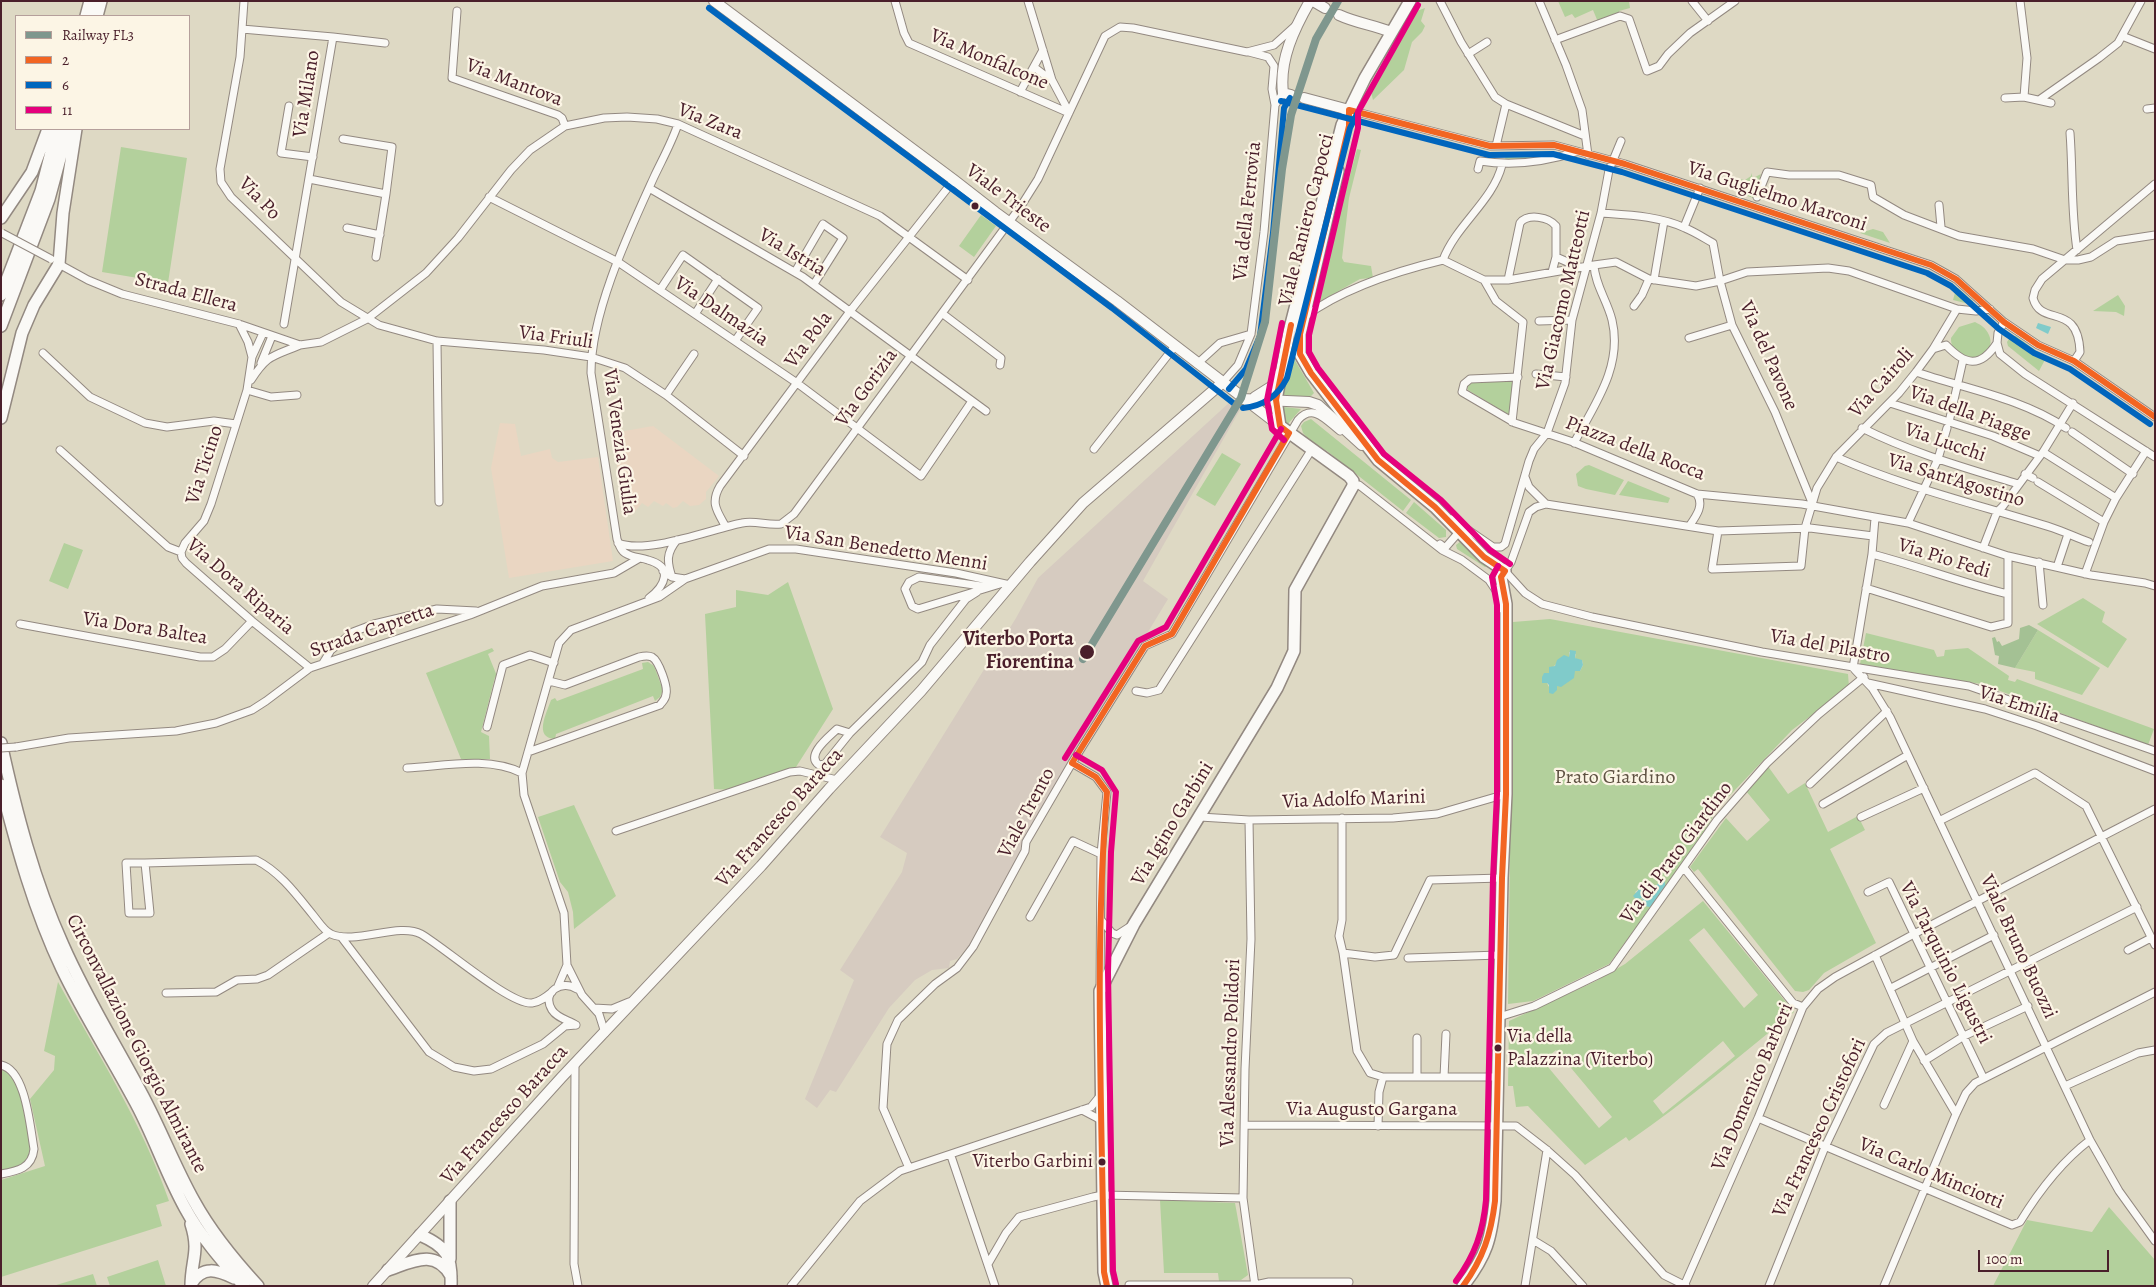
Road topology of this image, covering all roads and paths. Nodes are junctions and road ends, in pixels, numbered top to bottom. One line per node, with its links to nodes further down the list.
1 (90, 1): 17 (main road)
2 (101, 1): 18 (main road)
3 (244, 1): 22 (street, Via Po)
4 (714, 1): 65 (main road, Viale Trieste)
5 (895, 1): 35 (street, Via Monfalcone)
6 (1028, 1): 30 (street)
7 (1410, 1): 23 (main road, Viale Raniero Capocci)
8 (1440, 1): 32 (street)
9 (1539, 1): 26 (street)
10 (1692, 1): 20 (street)
11 (1735, 1): 20 (street)
12 (2020, 1): 37 (street)
13 (2141, 1): 24 (street)
14 (1309, 4): 15 (main road); 21 (main road, Via della Ferrovia)
15 (1325, 8)
16 (457, 10): 48 (street, Via Mantova)
17 (86, 15)
18 (97, 15)
19 (1339, 15): 23 (main road)
20 (1708, 21): 26 (street)
21 (1297, 24): 31 (street); 36 (main road, Via della Ferrovia)
22 (242, 28): 25 (street, Via Milano); 87 (street, Via Po)
23 (1391, 32): 45 (main road, Viale Raniero Capocci)
24 (2122, 36): 29 (street); 40 (street)
25 (333, 37): 28 (street); 60 (street, Via Milano)
26 (1555, 40): 54 (street)
27 (1487, 42): 32 (street)
28 (385, 43)
29 (2155, 49)
30 (1043, 50): 33 (street); 34 (street)
31 (1247, 52): 43 (street); 46 (street, Via Gorizia)
32 (1468, 54): 42 (street)
33 (1034, 67): 34 (street); 35 (street)
34 (1052, 80): 46 (street)
35 (1020, 92): 46 (street, Via Monfalcone)
36 (1287, 94): 43 (street, Via della Ferrovia)
37 (2024, 97): 39 (street); 40 (street)
38 (1304, 98): 45 (main road)
39 (2005, 98)
40 (2039, 100): 41 (street)
41 (2051, 103)
42 (1506, 104): 54 (street); 57 (street)
43 (1275, 105): 121 (street, Via della Ferrovia)
44 (288, 106): 60 (street, Via Milano)
45 (1349, 110): 57 (street, Via Guglielmo Marconi); 111 (main road, Viale Raniero Capocci); 140 (main road, Viale Raniero Capocci)
46 (1070, 113): 76 (street, Via Gorizia)
47 (678, 124): 48 (street, Via Zara); 67 (street, Via Venezia Giulia); 83 (street, Via Zara)
48 (566, 126): 70 (street, Via Zara)
49 (48, 130): 74 (main road)
50 (57, 130): 104 (main road)
51 (68, 130): 119 (main road)
52 (76, 130): 90 (main road)
53 (2070, 134): 84 (street)
54 (1585, 135): 59 (street)
55 (343, 139): 69 (street)
56 (1621, 141): 61 (street, Via Giacomo Matteotti)
57 (1493, 146): 58 (street, Via Guglielmo Marconi)
58 (1576, 152): 59 (street, Via Guglielmo Marconi); 62 (street)
59 (1588, 155): 61 (street, Via Guglielmo Marconi)
60 (312, 157): 64 (street, Via Milano)
61 (1613, 160): 68 (street, Via Guglielmo Marconi); 73 (street, Via Giacomo Matteotti)
62 (1502, 164): 63 (street); 88 (street)
63 (1478, 169)
64 (308, 179): 69 (street); 87 (street, Via Milano)
65 (954, 180): 76 (main road, Viale Trieste); 83 (street, Via Pola)
66 (2155, 184): 84 (street)
67 (649, 188): 91 (street, Via Venezia Giulia); 94 (street, Via Istria)
68 (1700, 188): 77 (street); 107 (street, Via Guglielmo Marconi)
69 (386, 194): 81 (street)
70 (489, 197): 91 (street, Via Dalmazia); 112 (street, Via Zara)
71 (1757, 197): 78 (street)
72 (1939, 205): 78 (street)
73 (1601, 213): 75 (street, Via del Pavone); 93 (street, Via Giacomo Matteotti)
74 (1, 218)
75 (1664, 221): 77 (street, Via del Pavone); 100 (street)
76 (1009, 223): 97 (street, Via Gorizia); 128 (main road, Viale Trieste)
77 (1684, 227): 101 (street, Via del Pavone)
78 (1941, 227): 89 (street)
79 (347, 228): 81 (street)
80 (1, 233): 90 (street, Strada Ellera, bridge)
81 (380, 235): 85 (street)
82 (2155, 235): 89 (street)
83 (910, 237): 97 (street, Via Zara); 108 (street, Via Pola)
84 (2076, 250): 89 (street)
85 (376, 257)
86 (1556, 257): 93 (street); 95 (street); 99 (street)
87 (296, 259): 112 (street, Via Po); 117 (street, Via Milano)
88 (1443, 260): 98 (street); 111 (street)
89 (2065, 260): 136 (street)
90 (55, 262): 116 (street, Strada Ellera); 159 (main road)
91 (618, 262): 103 (street, Via Dalmazia); 134 (street, Via Venezia Giulia)
92 (1594, 265): 93 (street); 100 (street); 169 (street)
93 (1582, 267): 95 (street); 113 (street, Via Giacomo Matteotti)
94 (795, 272): 102 (street, Via Istria); 102 (street)
95 (1550, 272): 99 (street)
96 (718, 280): 103 (street); 109 (street); 124 (street)
97 (968, 280): 110 (street, Via Gorizia)
98 (1484, 280): 99 (street); 142 (street)
99 (1508, 280)
100 (1651, 280): 101 (street); 105 (street)
101 (1720, 282): 106 (street); 118 (street, Via del Pavone)
102 (814, 284): 108 (street, Via Istria)
103 (660, 290): 109 (street, Via Dalmazia)
104 (1, 295)
105 (1634, 306)
106 (1957, 309): 107 (street); 129 (street, Via Cairoli)
107 (1990, 309): 115 (street, Via Guglielmo Marconi)
108 (851, 310): 132 (street, Via Istria); 145 (street, Via Pola)
109 (695, 314): 124 (street, Via Dalmazia)
110 (943, 314): 132 (street, Via Gorizia); 139 (street)
111 (1303, 318): 179 (main road, Viale Raniero Capocci)
112 (367, 319): 125 (street, Via Friuli); 127 (street, Strada Ellera)
113 (1572, 320): 114 (street); 144 (street, Via Giacomo Matteotti)
114 (1539, 321)
115 (2004, 322): 126 (street); 136 (street, Via Guglielmo Marconi)
116 (239, 324): 120 (street, Strada Ellera); 133 (street)
117 (284, 324)
118 (1732, 325): 123 (street); 190 (street, Via del Pavone)
119 (1, 326)
120 (262, 333): 122 (street, Strada Ellera); 133 (street)
121 (1251, 334): 137 (street); 146 (street, Via della Ferrovia)
122 (272, 336): 127 (street, Strada Ellera); 138 (street)
123 (1689, 338)
124 (735, 341): 145 (street, Via Dalmazia)
125 (437, 342): 134 (street, Via Friuli); 188 (street)
126 (1997, 343): 135 (street); 156 (street)
127 (300, 345): 138 (street)
128 (1176, 346): 137 (main road, Viale Trieste); 171 (street)
129 (1933, 349): 135 (street); 141 (street, Via Cairoli)
130 (43, 353): 162 (street)
131 (694, 354): 150 (street)
132 (910, 356): 154 (street, Via Istria); 166 (street, Via Gorizia)
133 (252, 357): 147 (street)
134 (590, 357): 150 (street, Via Friuli); 205 (street, Via Venezia Giulia)
135 (1963, 360): 148 (street)
136 (2074, 361): 158 (street, Via Guglielmo Marconi)
137 (1198, 364): 146 (main road, Viale Trieste)
138 (260, 365): 147 (street)
139 (1000, 365)
140 (1282, 368): 151 (main road); 153 (main road, Viale Raniero Capocci)
141 (1916, 372): 148 (street); 155 (street, Via Cairoli)
142 (1518, 374): 161 (street); 161 (street, Piazza della Rocca)
143 (1536, 374): 144 (street)
144 (1566, 376): 168 (street, Via Giacomo Matteotti)
145 (797, 383): 166 (street, Via Dalmazia); 175 (street, Via Pola)
146 (1222, 383): 152 (main road, Viale Trieste); 218 (main road, Via Francesco Baracca)
147 (248, 386): 149 (street); 162 (street, Via Ticino)
148 (1958, 386): 163 (street); 165 (street)
149 (297, 395)
150 (666, 396): 175 (street, Via Friuli)
151 (1253, 398): 152 (main road); 153 (main road)
152 (1242, 399): 167 (main road, Viale Trieste)
153 (1276, 400): 167 (main road, Viale Raniero Capocci); 179 (main road)
154 (972, 401): 157 (street, Via Istria); 166 (street, Via Dalmazia)
155 (1890, 402): 163 (street, Via della Piagge); 164 (street, Via Cairoli)
156 (2073, 403): 165 (street); 173 (street)
157 (986, 411)
158 (2155, 417)
159 (1, 418)
160 (1298, 420): 167 (street, Viale Trento); 170 (street); 179 (street)
161 (1512, 422): 168 (street, Piazza della Rocca)
162 (236, 424): 207 (street, Via Ticino)
163 (1948, 425): 174 (street, Via della Piagge); 178 (street)
164 (1862, 428): 176 (street, Via Cairoli); 178 (street, Via Lucchi)
165 (2066, 428): 174 (street); 181 (street)
166 (857, 429): 197 (street, Via Gorizia)
167 (1284, 429): 170 (main road); 245 (street, Viale Trento)
168 (1547, 433): 169 (street, Piazza della Rocca); 182 (street, Piazza della Rocca)
169 (1574, 443): 186 (street, Piazza della Rocca)
170 (1307, 446): 183 (main road); 236 (street)
171 (1094, 449)
172 (60, 450): 207 (street, Via Dora Riparia)
173 (2146, 451): 177 (street); 181 (street)
174 (2041, 454): 180 (street); 187 (street, Via della Piagge)
175 (744, 456): 197 (street, Via Pola)
176 (1836, 457): 185 (street, Via Sant'Agostino); 190 (street, Via Cairoli)
177 (2155, 457)
178 (1938, 459): 184 (street, Via Lucchi); 185 (street)
179 (1378, 460): 191 (main road)
180 (2025, 474): 184 (street); 194 (street)
181 (2133, 474): 187 (street)
182 (1525, 476): 189 (street); 191 (street, Piazza della Rocca)
183 (1351, 481): 200 (street); 227 (street); 257 (main road, Via Igino Garbini)
184 (2018, 484): 192 (street)
185 (1923, 490): 192 (street, Via Sant'Agostino); 195 (street)
186 (1697, 494): 190 (street, Piazza della Rocca); 196 (street)
187 (2116, 498): 194 (street)
188 (439, 502)
189 (1546, 504): 196 (street); 214 (street)
190 (1813, 505): 193 (street, Piazza della Rocca); 198 (street, Via Cairoli)
191 (1435, 507): 200 (main road)
192 (1997, 512): 201 (street, Via Sant'Agostino); 206 (street)
193 (1875, 518): 195 (street, Piazza della Rocca); 202 (street)
194 (2104, 522): 215 (street)
195 (1908, 523): 206 (street, Piazza della Rocca)
196 (1690, 525): 199 (street)
197 (726, 527): 203 (street, Via Gorizia)
198 (1804, 528): 199 (street); 199 (street, Via Cairoli); 202 (street)
199 (1718, 531)
200 (1460, 532): 214 (main road)
201 (2068, 534): 204 (street, Via Sant'Agostino); 212 (street)
202 (1873, 536): 208 (street)
203 (677, 540): 205 (street, Via Gorizia); 216 (street)
204 (2088, 542)
205 (618, 543): 210 (street, Via Venezia Giulia)
206 (1983, 548): 209 (street, Piazza della Rocca)
207 (181, 552): 228 (street, Via Dora Riparia)
208 (1872, 554): 222 (street); 224 (street, Via Pio Fedi)
209 (2008, 556): 211 (street, Piazza della Rocca); 224 (street)
210 (638, 559): 213 (street); 226 (street, Strada Capretta)
211 (2039, 562): 212 (street, Piazza della Rocca); 225 (street)
212 (2056, 567): 215 (street, Piazza della Rocca)
213 (663, 571): 216 (street); 221 (street)
214 (1505, 571): 227 (main road); 233 (street, Via del Pilastro)
215 (2085, 574): 219 (street, Piazza della Rocca)
216 (672, 577): 217 (street, Via San Benedetto Menni); 221 (street)
217 (685, 579): 218 (street, Via San Benedetto Menni); 221 (street)
218 (1006, 584): 220 (street); 249 (main road, Via Francesco Baracca)
219 (2155, 586)
220 (988, 587): 223 (street); 223 (street)
221 (665, 588): 230 (street)
222 (1866, 588): 224 (street); 233 (street)
223 (976, 592): 239 (street)
224 (2008, 594)
225 (2043, 605)
226 (479, 611): 231 (street, Strada Capretta); 231 (street)
227 (1506, 618): 253 (main road)
228 (252, 621): 229 (street, Via Dora Baltea); 232 (street, Via Dora Riparia)
229 (20, 624)
230 (554, 662): 235 (street); 238 (street)
231 (323, 663): 232 (street, Strada Capretta)
232 (310, 668): 241 (street, Strada Capretta, bridge)
233 (1853, 668): 234 (street, Viale Bruno Buozzi); 242 (street, Via del Pilastro)
234 (1866, 680): 237 (street, Viale Bruno Buozzi); 247 (street, Via Emilia); 265 (street, Via di Prato Giardino)
235 (549, 681): 243 (street); 243 (street)
236 (1136, 691)
237 (1887, 711): 244 (street, Viale Bruno Buozzi); 250 (street)
238 (487, 727)
239 (850, 733): 239 (street)
240 (1, 743): 349 (main road, Circonvallazione Giorgio Almirante)
241 (1, 748)
242 (2155, 751)
243 (528, 752): 248 (street)
244 (1908, 755): 252 (street, Viale Bruno Buozzi); 254 (street)
245 (1072, 763): 263 (street); 329 (street, Viale Trento)
246 (407, 768): 248 (street)
247 (2155, 771)
248 (522, 773): 283 (street)
249 (837, 780): 261 (street); 293 (main road, Via Francesco Baracca)
250 (1810, 784)
251 (1, 785): 335 (main road, Circonvallazione Giorgio Almirante)
252 (1924, 788): 256 (street); 260 (street, Viale Bruno Buozzi)
253 (1506, 794): 258 (street, Via Adolfo Marini); 266 (main road)
254 (1823, 804)
255 (2155, 809): 262 (street, Via Domenico Barberi)
256 (1862, 816)
257 (1200, 817): 259 (street, Via Adolfo Marini); 272 (main road, Via Igino Garbini)
258 (1342, 818): 259 (street, Via Adolfo Marini); 279 (street)
259 (1249, 820): 322 (street, Via Alessandro Polidori)
260 (1939, 820): 262 (street); 268 (street, Viale Bruno Buozzi)
261 (616, 831)
262 (2101, 836): 268 (street, Via Domenico Barberi); 269 (street)
263 (1101, 854): 270 (street); 271 (street)
264 (145, 863): 264 (street); 273 (street)
265 (1684, 868): 296 (street); 298 (street, Via di Prato Giardino)
266 (1502, 878): 279 (street); 280 (main road)
267 (1868, 892): 274 (street, Via Tarquinio Ligustri)
268 (1978, 900): 274 (street, Via Domenico Barberi); 275 (street, Viale Bruno Buozzi)
269 (2137, 907): 277 (street); 285 (street, Via Francesco Cristofori)
270 (1030, 917)
271 (1101, 919): 272 (street); 288 (street)
272 (1134, 924): 288 (main road, Via Igino Garbini)
273 (329, 933): 276 (street); 292 (street)
274 (1914, 934): 281 (street, Via Domenico Barberi); 284 (street, Via Tarquinio Ligustri)
275 (1994, 934): 284 (street); 285 (street, Viale Bruno Buozzi)
276 (342, 938): 289 (street); 289 (street)
277 (2153, 942): 278 (street)
278 (2128, 950)
279 (1343, 953): 310 (street)
280 (1500, 955): 282 (street); 298 (main road)
281 (1875, 955): 287 (street); 296 (street, Via Domenico Barberi)
282 (1408, 958)
283 (567, 964): 286 (street); 290 (street)
284 (1930, 967): 287 (street); 294 (street, Via Tarquinio Ligustri)
285 (2012, 971): 294 (street, Via Francesco Cristofori); 295 (street, Viale Bruno Buozzi)
286 (558, 986): 289 (street); 290 (street)
287 (1891, 988): 299 (street)
288 (1100, 990): 316 (main road, Via Igino Garbini)
289 (552, 992)
290 (580, 992): 297 (street)
291 (2155, 992): 305 (street)
292 (166, 993)
293 (640, 996): 297 (street); 300 (main road, Via Francesco Baracca)
294 (1948, 1003): 299 (street, Via Francesco Cristofori); 302 (street, Via Tarquinio Ligustri)
295 (2028, 1006): 302 (street); 305 (street, Viale Bruno Buozzi)
296 (1802, 1007): 320 (street, Via Domenico Barberi)
297 (594, 1008): 300 (street)
298 (1499, 1017): 313 (main road)
299 (1905, 1024): 304 (street); 326 (street, Via Francesco Cristofori)
300 (605, 1033): 308 (main road, Via Francesco Baracca)
301 (1446, 1034): 312 (street)
302 (1964, 1036): 307 (street); 314 (street, Via Tarquinio Ligustri)
303 (1417, 1038): 311 (street)
304 (1913, 1041): 307 (street); 317 (street)
305 (2047, 1047): 314 (street); 315 (street, Viale Bruno Buozzi)
306 (2155, 1050): 315 (street)
307 (1924, 1061): 319 (street)
308 (575, 1064): 334 (main road, Via Francesco Baracca); 351 (street)
309 (1, 1065): 330 (street)
310 (1383, 1077): 311 (street); 323 (street)
311 (1417, 1077): 312 (street)
312 (1444, 1077): 313 (street)
313 (1499, 1077): 324 (main road)
314 (1983, 1077): 319 (street)
315 (2065, 1086): 325 (street, Viale Bruno Buozzi)
316 (1101, 1095): 318 (street); 321 (main road, Via Igino Garbini)
317 (1884, 1105)
318 (1082, 1110): 321 (street); 328 (street)
319 (1956, 1114): 331 (street)
320 (1758, 1118): 326 (street, Via Carlo Minciotti); 348 (street, Via Domenico Barberi)
321 (1101, 1120): 332 (main road, Via Igino Garbini)
322 (1245, 1126): 323 (street, Via Augusto Gargana); 333 (street, Via Alessandro Polidori)
323 (1378, 1126): 324 (street, Via Augusto Gargana)
324 (1498, 1127): 327 (street, Via Augusto Gargana); 356 (main road)
325 (2090, 1140): 331 (street, Via Carlo Minciotti); 338 (street, Viale Bruno Buozzi)
326 (1825, 1147): 331 (street, Via Carlo Minciotti); 359 (street, Via Francesco Cristofori)
327 (1547, 1150): 337 (street); 348 (street, Via Augusto Gargana)
328 (951, 1156): 329 (street); 341 (street)
329 (909, 1168): 352 (street)
330 (1, 1174)
331 (1926, 1188): 360 (street)
332 (1103, 1195): 333 (street); 341 (street); 354 (main road, Via Igino Garbini)
333 (1243, 1198): 355 (street, Via Alessandro Polidori)
334 (450, 1201): 336 (main road, Via Francesco Baracca); 340 (main road)
335 (185, 1208): 345 (main road, Circonvallazione Giorgio Almirante); 346 (main road)
336 (420, 1235): 339 (main road); 340 (main road); 342 (main road, Via Francesco Baracca)
337 (1533, 1240): 357 (street); 358 (street)
338 (2155, 1241)
339 (438, 1261): 342 (main road); 343 (main road)
340 (450, 1261): 343 (main road)
341 (988, 1264): 353 (street)
342 (388, 1270): 350 (main road, Via Francesco Baracca)
343 (451, 1281)
344 (1349, 1282): 355 (street)
345 (242, 1283): 346 (main road)
346 (191, 1285)
347 (1129, 1285): 355 (street)
348 (1685, 1285)
349 (258, 1286)
350 (373, 1286)
351 (578, 1286)
352 (791, 1286)
353 (995, 1286)
354 (1107, 1286)
355 (1255, 1286)
356 (1462, 1286)
357 (1525, 1286)
358 (1583, 1286)
359 (1769, 1286)
360 (1884, 1286)

